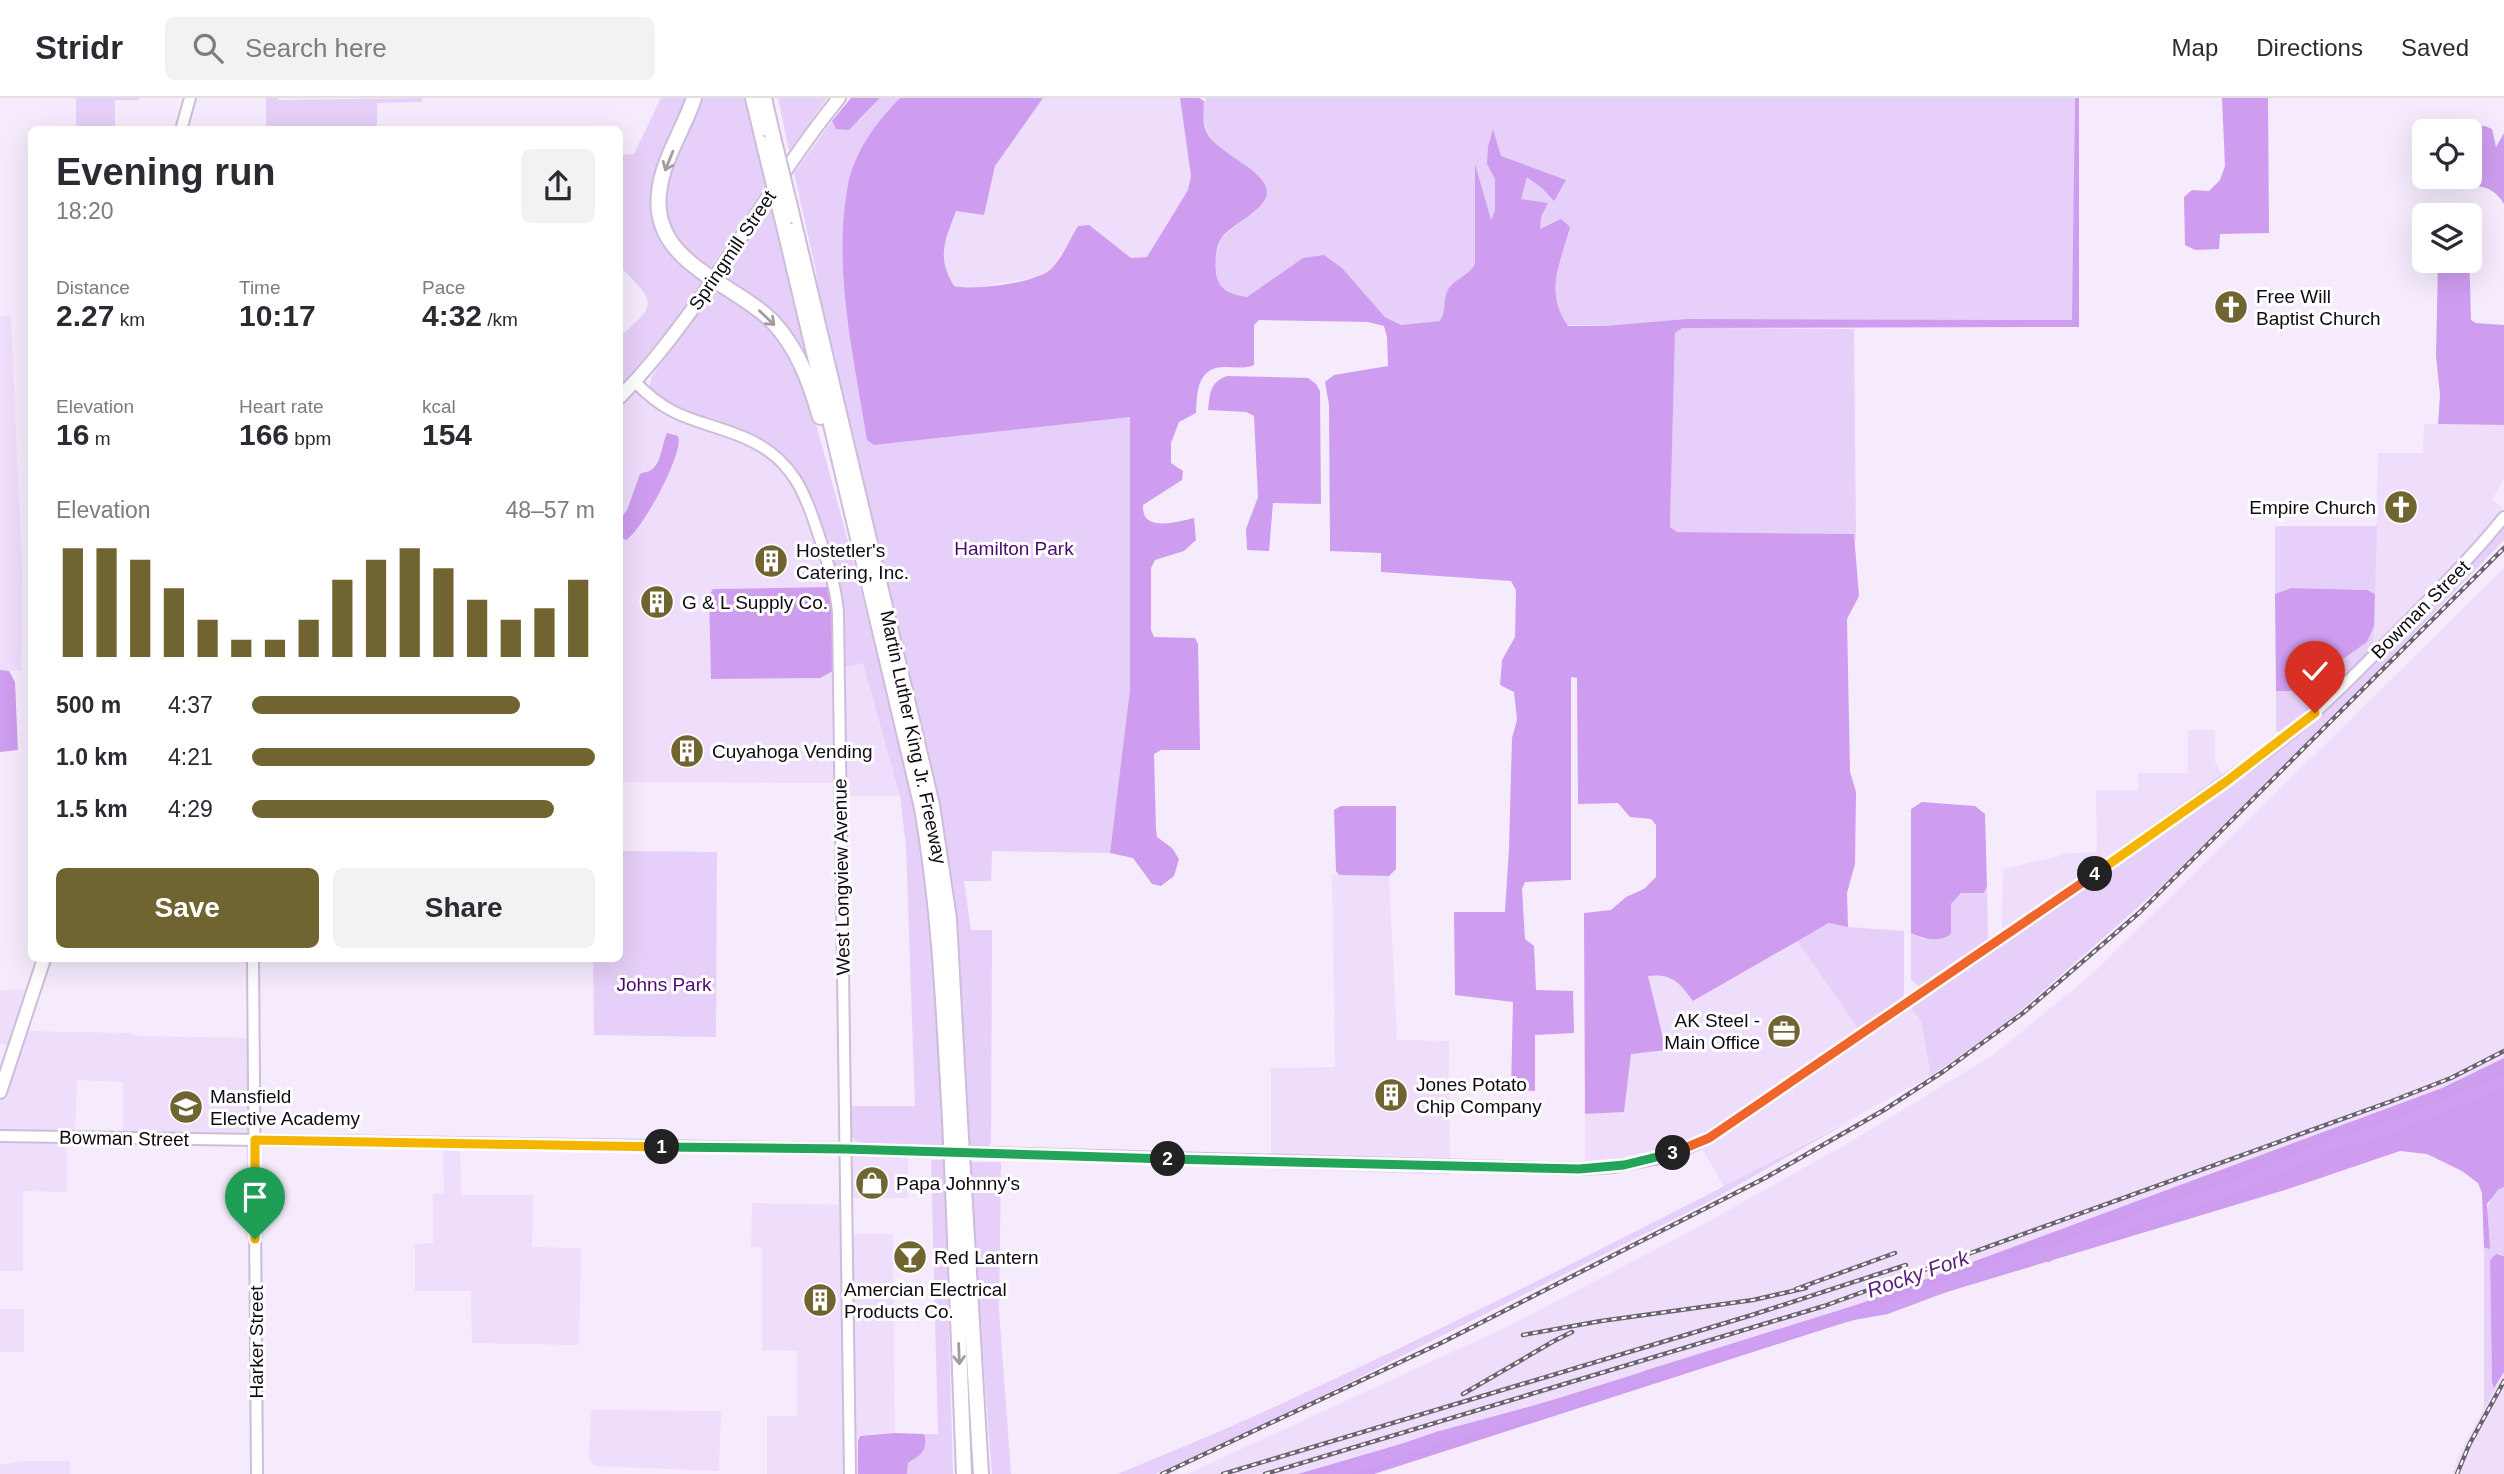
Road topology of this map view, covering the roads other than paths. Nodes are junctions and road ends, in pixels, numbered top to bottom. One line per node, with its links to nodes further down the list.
1 (190, 98): 7 (street)
2 (694, 98): 10 (highway, one-way to 10)
3 (753, 98): 8 (highway, Martin Luther King Jr. Freeway)
4 (764, 98): 8 (highway, Martin Luther King Jr. Freeway)
5 (772, 98): 8 (highway)
6 (839, 98): 10 (main road, Springmill Street)
7 (182, 126)
8 (771, 135): 9 (highway, Martin Luther King Jr. Freeway, bridge)
9 (790, 217): 14 (highway, Martin Luther King Jr. Freeway); 18 (highway, Martin Luther King Jr. Freeway)
10 (712, 279): 11 (main road, Springmill Street); 14 (highway, one-way to 14)
11 (635, 382): 12 (main road, Springmill Street); 21 (street, West Longview Avenue)
12 (623, 394)
13 (2504, 517): 21 (street, Bowman Street)
14 (896, 693): 18 (highway, Martin Luther King Jr. Freeway)
15 (43, 962): 17 (main road)
16 (253, 962): 20 (street, Harker Street)
17 (0, 1092)
18 (955, 1120): 22 (highway, Martin Luther King Jr. Freeway, bridge)
19 (0, 1136): 20 (street, Bowman Street)
20 (255, 1140): 21 (street, Bowman Street); 25 (street, Harker Street)
21 (845, 1149): 26 (street, West Longview Avenue)
22 (958, 1188): 23 (highway, Martin Luther King Jr. Freeway); 24 (highway, Martin Luther King Jr. Freeway, one-way to 24)
23 (983, 1467)
24 (961, 1472)
25 (257, 1474)
26 (850, 1474)

